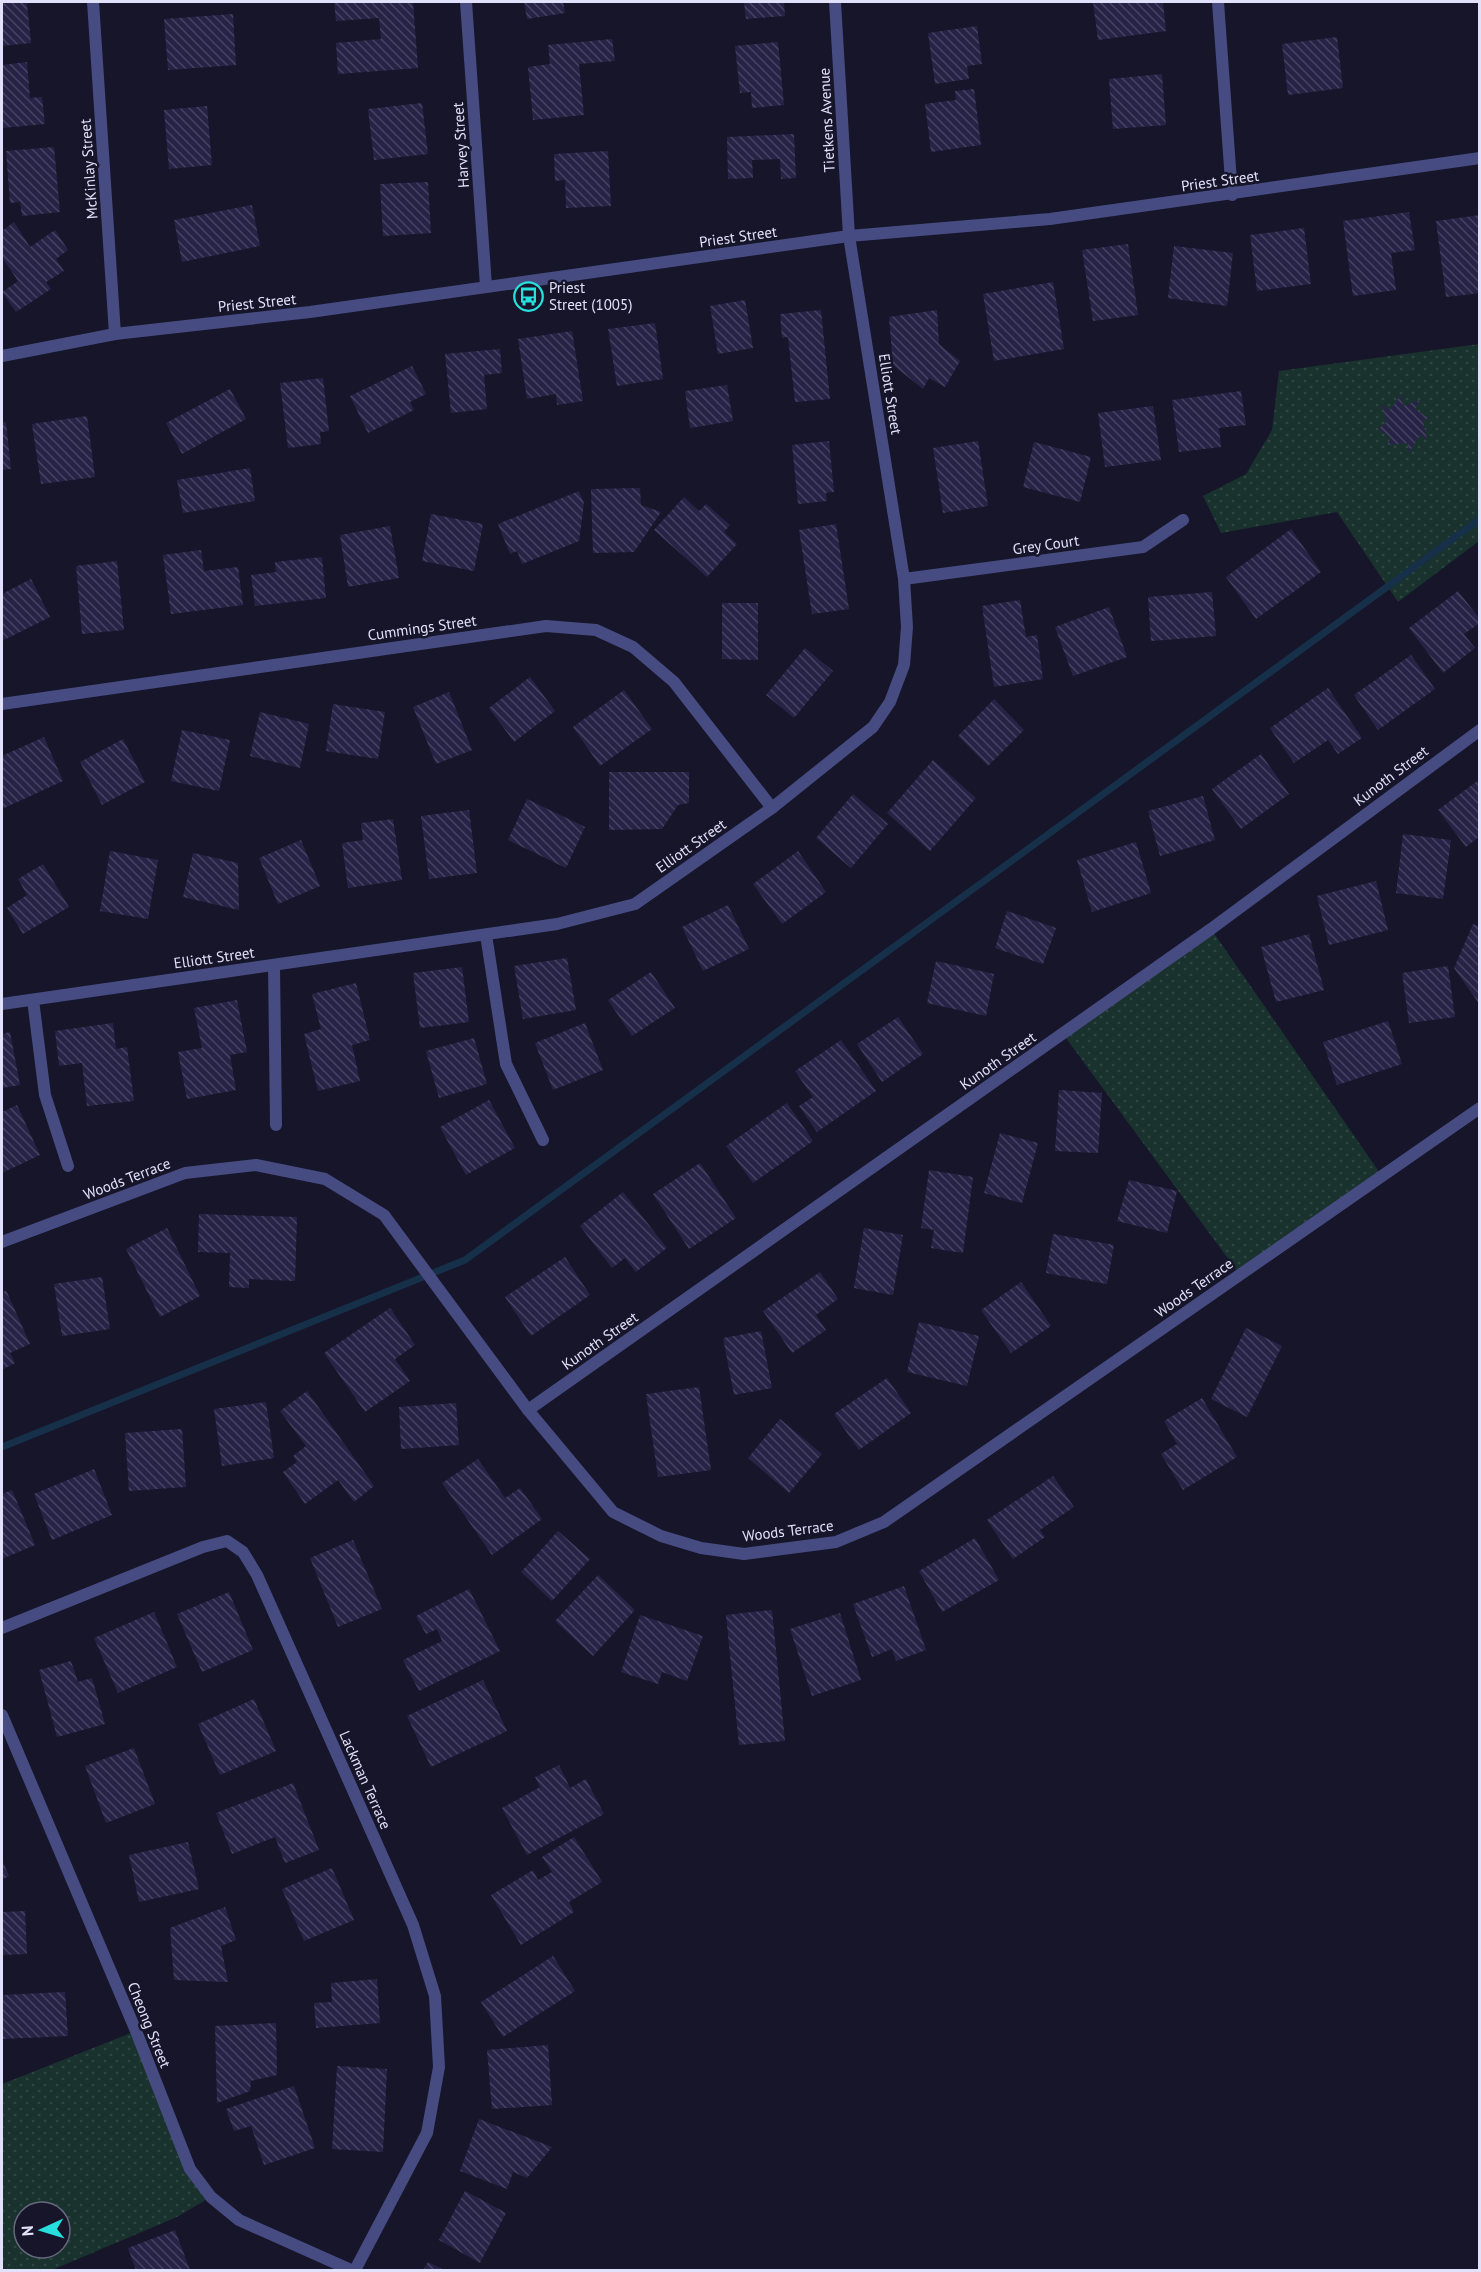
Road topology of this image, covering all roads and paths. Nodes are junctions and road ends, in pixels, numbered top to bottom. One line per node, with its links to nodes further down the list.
1 (93, 2): 9 (street, McKinlay Street)
2 (466, 2): 8 (street, Harvey Street)
3 (835, 2): 7 (street, Tietkens Avenue)
4 (1218, 2): 6 (street)
5 (1479, 158): 6 (street, Priest Street)
6 (1232, 195): 7 (street, Priest Street)
7 (849, 236): 8 (street, Priest Street); 12 (street, Elliott Street)
8 (486, 286): 9 (street, Priest Street)
9 (115, 334): 10 (street, Priest Street)
10 (2, 356)
11 (1183, 520): 12 (street, Grey Court)
12 (904, 579): 15 (street, Elliott Street)
13 (2, 704): 15 (street, Cummings Street)
14 (1479, 730): 25 (street, Kunoth Street)
15 (772, 808): 16 (street, Elliott Street)
16 (486, 934): 17 (street, Elliott Street); 22 (street)
17 (274, 965): 18 (street, Elliott Street); 21 (street)
18 (33, 1000): 19 (street, Elliott Street); 23 (street)
19 (2, 1004)
20 (1479, 1108): 25 (street, Woods Terrace)
21 (276, 1125)
22 (543, 1140)
23 (68, 1166)
24 (2, 1242): 25 (street, Woods Terrace)
25 (528, 1410)
26 (2, 1628): 28 (street, Lackman Terrace)
27 (2, 1715): 28 (street, Cheong Street)
28 (353, 2271)

